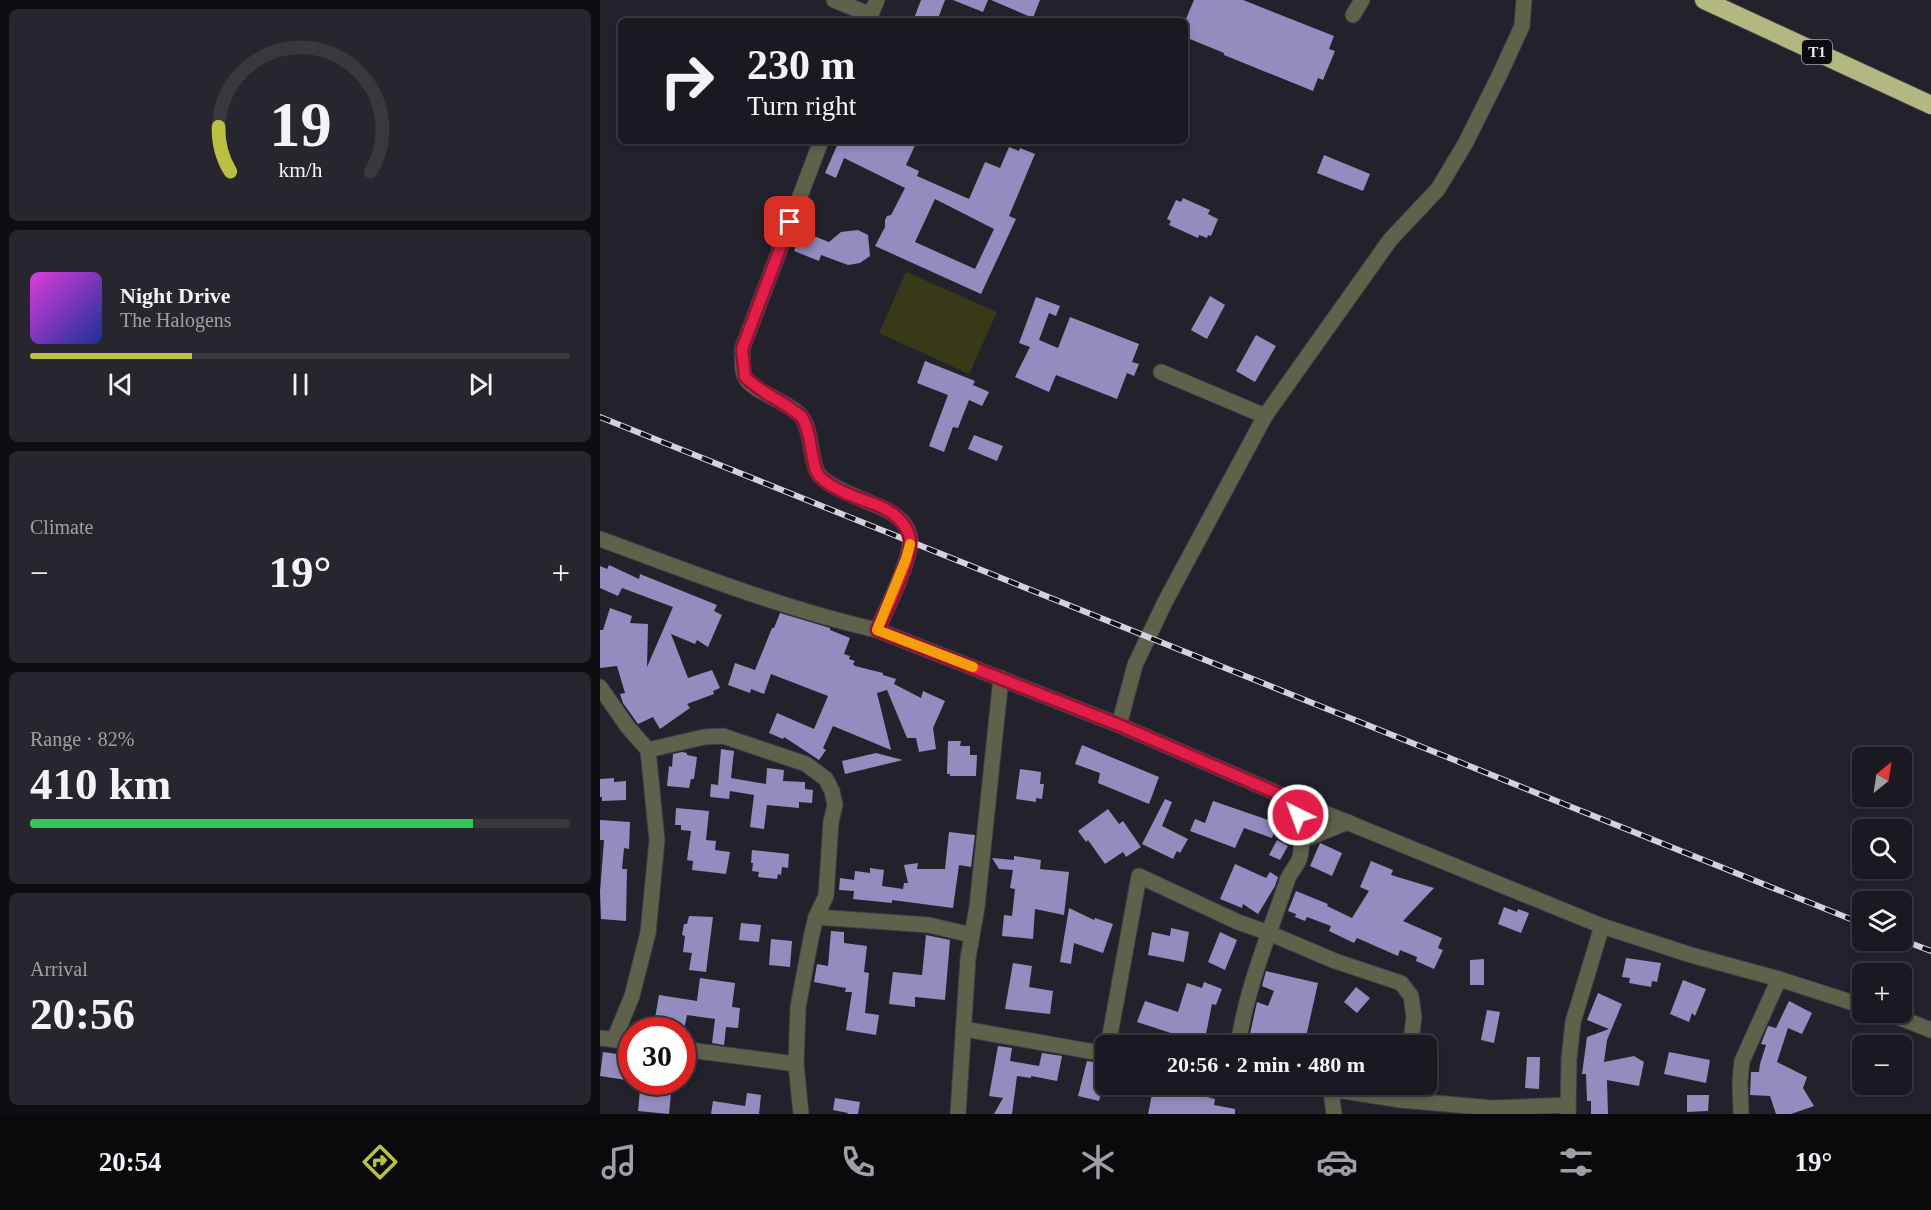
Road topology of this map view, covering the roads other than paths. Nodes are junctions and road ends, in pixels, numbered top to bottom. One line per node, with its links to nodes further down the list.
1 (834, 0): 7 (street)
2 (877, 0): 7 (street)
3 (1362, 0): 6 (street)
4 (1524, 0): 11 (street)
5 (1704, 0): 8 (highway, T1)
6 (1353, 15)
7 (870, 18)
8 (1931, 105)
9 (820, 144): 13 (street)
10 (1161, 372): 11 (street)
11 (1265, 416): 16 (street)
12 (600, 538): 13 (street)
13 (877, 630): 14 (street)
14 (1001, 678): 16 (street); 24 (street)
15 (600, 687): 17 (street)
16 (1119, 725): 18 (street)
17 (648, 750): 21 (street); 33 (street)
18 (1295, 801): 19 (street); 20 (street)
19 (1348, 822): 20 (street); 22 (street)
20 (1300, 841): 23 (street)
21 (816, 917): 24 (street); 36 (street)
22 (1602, 926): 25 (street); 41 (street)
23 (1269, 933): 30 (street); 31 (street); 32 (street)
24 (971, 935): 28 (street)
25 (1779, 979): 26 (street); 45 (street)
26 (1852, 1002)
27 (1912, 1023): 29 (street)
28 (964, 1029): 35 (street); 43 (street)
29 (1931, 1030)
30 (1110, 1035)
31 (1239, 1035)
32 (1412, 1035)
33 (607, 1039)
34 (696, 1051): 36 (street)
35 (1095, 1052)
36 (796, 1064): 42 (street)
37 (1332, 1095): 44 (street)
38 (1366, 1095): 40 (street)
39 (1402, 1095): 40 (street)
40 (1401, 1100): 41 (street)
41 (1568, 1109)
42 (801, 1114)
43 (957, 1114)
44 (1334, 1114)
45 (1741, 1114)

